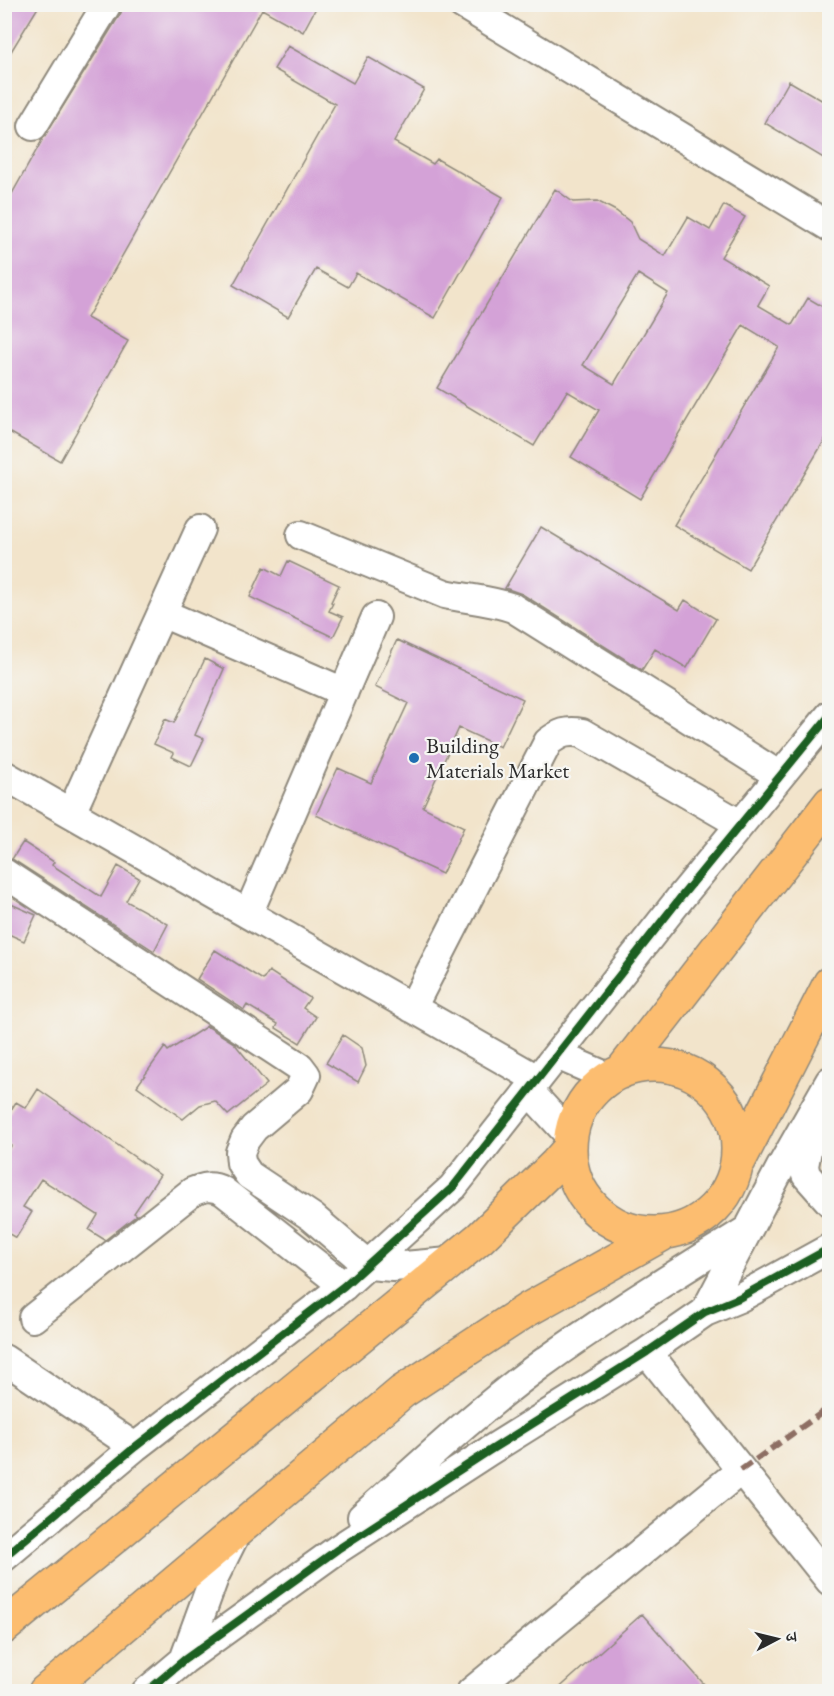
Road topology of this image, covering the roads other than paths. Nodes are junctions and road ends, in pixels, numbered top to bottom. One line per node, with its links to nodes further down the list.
1 (107, 4): 3 (street)
2 (462, 4): 4 (street)
3 (33, 126)
4 (830, 227)
5 (200, 529): 7 (street)
6 (301, 535): 12 (street)
7 (162, 613): 9 (street); 14 (street)
8 (376, 617): 9 (street)
9 (344, 692): 17 (street)
10 (830, 715): 12 (street)
11 (4, 775): 14 (street)
12 (780, 776): 15 (street)
13 (830, 803): 21 (main road)
14 (71, 813): 17 (street)
15 (740, 824): 19 (street); 20 (street)
16 (4, 873): 31 (street)
17 (248, 914): 19 (street)
18 (830, 983): 25 (main road)
19 (412, 1008): 22 (street)
20 (558, 1054): 21 (street); 22 (street)
21 (615, 1075): 24 (main road); 25 (main road)
22 (533, 1085): 24 (street); 31 (street)
23 (823, 1092): 26 (street); 27 (street)
24 (570, 1143): 28 (main road); 30 (main road)
25 (739, 1161): 28 (main road)
26 (830, 1202)
27 (747, 1230): 33 (street); 40 (street)
28 (661, 1235): 39 (main road)
29 (830, 1248): 33 (street)
30 (449, 1262): 31 (street); 43 (main road)
31 (368, 1265): 32 (street)
32 (344, 1286): 34 (street); 37 (street)
33 (705, 1312): 35 (street)
34 (33, 1318)
35 (647, 1352): 38 (street); 40 (street)
36 (4, 1359): 37 (street)
37 (135, 1448): 41 (street)
38 (741, 1470): 42 (street); 47 (street)
39 (237, 1530): 44 (street); 45 (main road)
40 (338, 1549): 44 (street)
41 (4, 1557)
42 (830, 1581)
43 (4, 1627)
44 (184, 1660): 46 (street)
45 (45, 1692)
46 (146, 1692)
47 (471, 1692)

